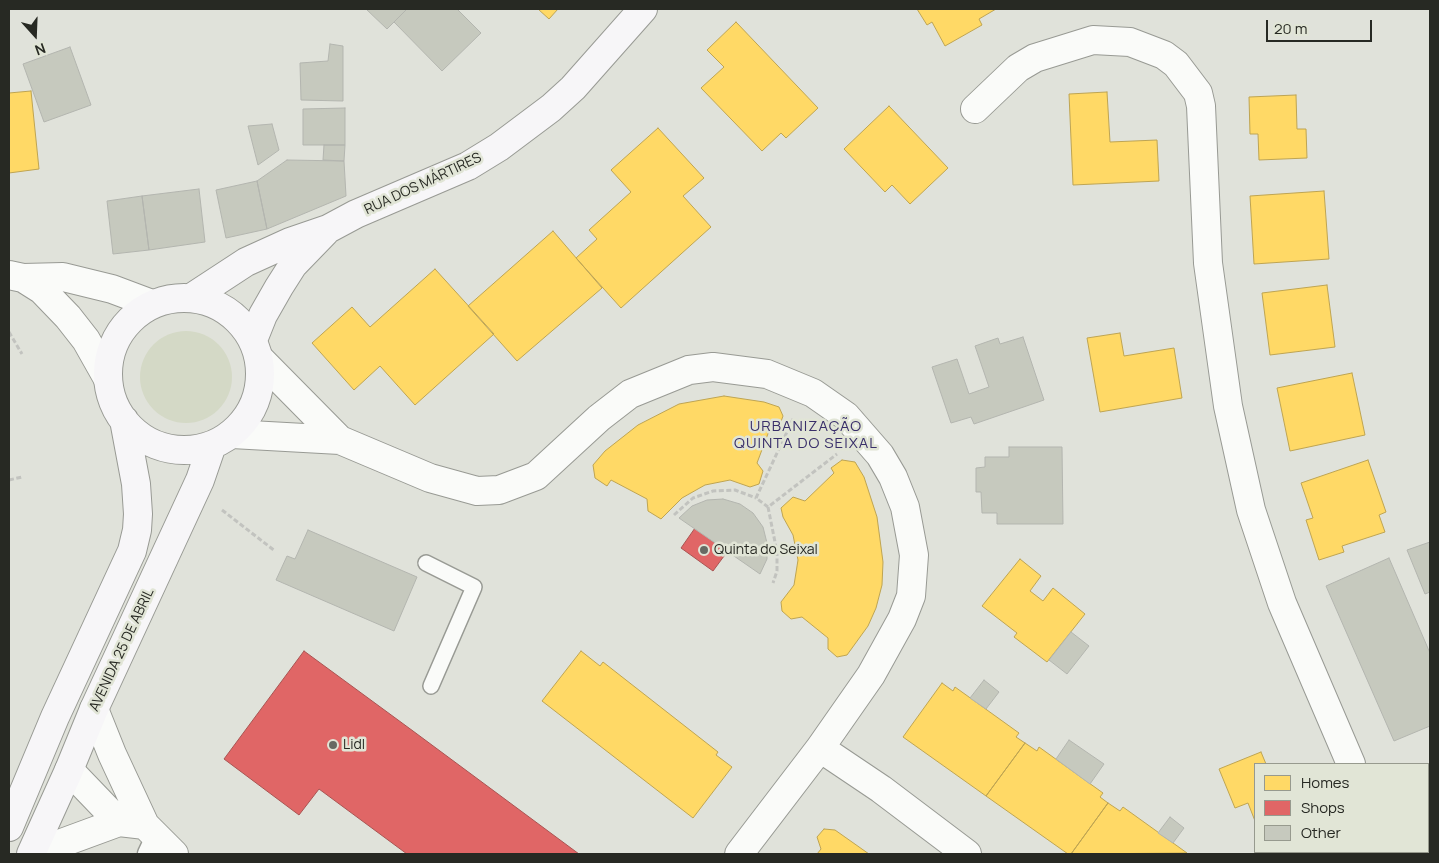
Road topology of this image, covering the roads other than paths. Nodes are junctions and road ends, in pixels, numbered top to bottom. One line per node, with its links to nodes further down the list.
1 (643, 9): 3 (main road, RUA DOS MÁRTIRES)
2 (975, 109): 17 (street)
3 (328, 229): 5 (main road, RUA DOS MÁRTIRES); 7 (main road, RUA DOS MÁRTIRES)
4 (16, 276): 6 (street); 8 (street)
5 (191, 298): 6 (main road); 7 (main road)
6 (152, 304): 8 (main road)
7 (256, 349): 10 (main road); 11 (street)
8 (108, 379): 9 (main road)
9 (124, 420): 10 (main road); 15 (main road)
10 (222, 439): 11 (street); 14 (main road, AVENIDA 25 DE ABRIL)
11 (340, 440): 16 (street)
12 (426, 563): 13 (lane)
13 (431, 686)
14 (94, 709): 18 (main road, AVENIDA 25 DE ABRIL); 20 (street)
15 (55, 717): 18 (main road); 19 (main road)
16 (820, 748): 22 (street); 23 (street)
17 (1351, 763)
18 (69, 770): 20 (street); 21 (main road, AVENIDA 25 DE ABRIL)
19 (9, 827)
20 (149, 838): 21 (street)
21 (32, 854)
22 (740, 854)
23 (967, 854)

